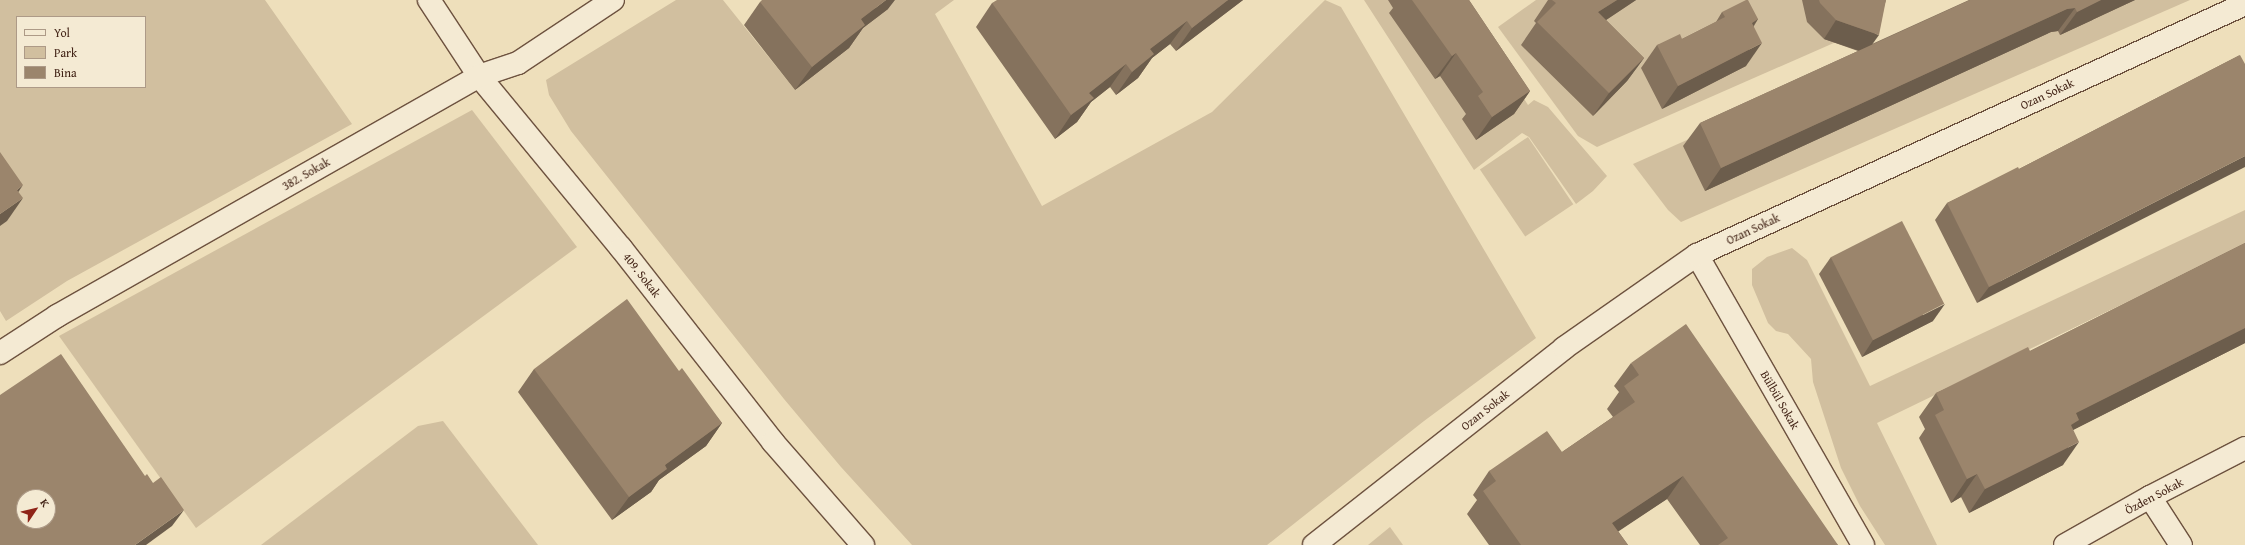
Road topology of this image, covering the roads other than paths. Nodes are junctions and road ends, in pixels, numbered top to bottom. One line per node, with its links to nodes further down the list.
1 (429, 0): 4 (street, 409. Sokak)
2 (613, 0): 4 (street, 382. Sokak)
3 (2245, 4): 5 (street, Ozan Sokak)
4 (479, 76): 6 (street, 382. Sokak); 9 (street, 409. Sokak)
5 (1696, 255): 10 (street, Ozan Sokak); 11 (street, Bülbül Sokak)
6 (0, 353)
7 (2245, 448): 8 (street, Özden Sokak)
8 (2150, 497): 12 (street, Özden Sokak); 13 (street)
9 (863, 545)
10 (1314, 545)
11 (1863, 545)
12 (2065, 545)
13 (2181, 545)

